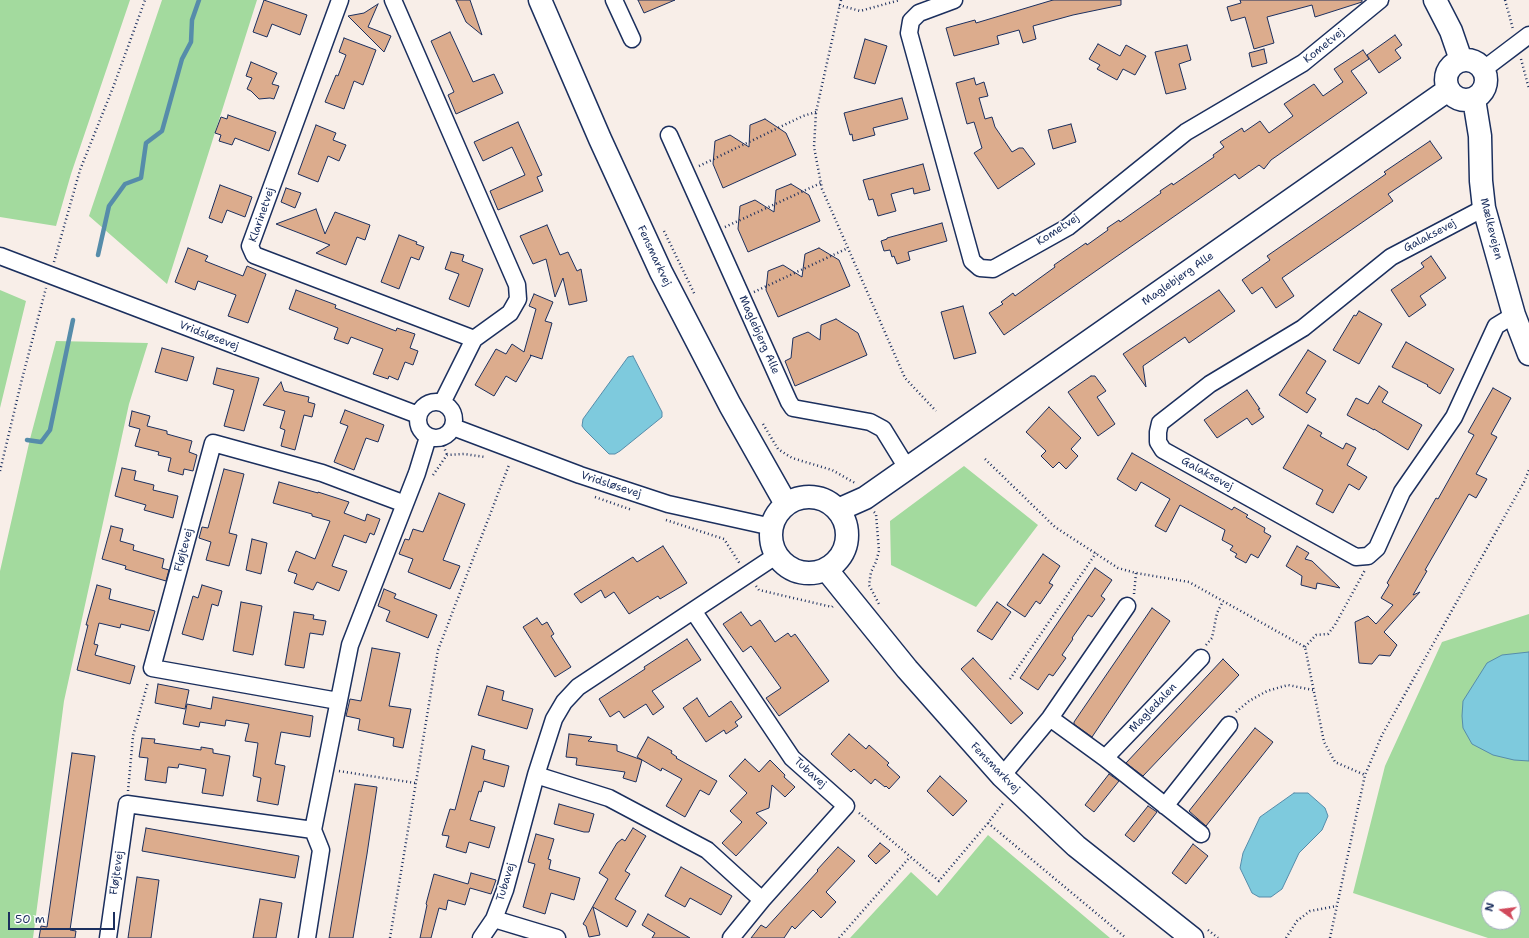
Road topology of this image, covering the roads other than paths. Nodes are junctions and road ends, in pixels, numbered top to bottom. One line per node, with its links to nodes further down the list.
1 (340, 0): 18 (street, Klarinetvej)
2 (393, 0): 18 (street)
3 (540, 0): 25 (street, Fensmarkvej)
4 (614, 0): 9 (street)
5 (954, 0): 6 (street, Kometvej)
6 (1380, 0)
7 (1435, 0): 10 (street)
8 (1529, 36): 11 (street)
9 (632, 39)
10 (1461, 60): 11 (street); 12 (street)
11 (1484, 69): 13 (street)
12 (1448, 90): 13 (street); 23 (street, Maglebjerg Alle)
13 (1474, 99): 15 (street, Mælkevejen)
14 (669, 135): 23 (street, Maglebjerg Alle)
15 (1484, 208): 17 (street, Mælkevejen); 17 (street, Galaksevej)
16 (0, 256): 21 (street, Vridsløsevej)
17 (1514, 315): 19 (street, Mælkevejen)
18 (474, 339): 20 (street)
19 (1529, 354)
20 (442, 403): 21 (street); 22 (street)
21 (418, 415): 22 (street)
22 (440, 434): 24 (street); 27 (street, Vridsløsevej)
23 (908, 468): 26 (street, Maglebjerg Alle)
24 (405, 504): 33 (street); 33 (street, Fløjtevej)
25 (786, 504): 26 (street); 27 (street)
26 (838, 510): 29 (street)
27 (774, 523): 28 (street)
28 (777, 555): 29 (street); 31 (street, Tubavej)
29 (826, 569): 38 (street, Fensmarkvej)
30 (1127, 606): 34 (street)
31 (694, 612): 37 (street, Tubavej); 42 (street, Tubavej)
32 (1201, 658): 36 (street, Magledalen)
33 (338, 701): 40 (street)
34 (1050, 718): 36 (street); 38 (street)
35 (1229, 725): 39 (street)
36 (1105, 758): 39 (street)
37 (536, 775): 42 (street); 43 (street, Tubavej)
38 (1002, 776): 49 (street, Fensmarkvej)
39 (1165, 806): 41 (street)
40 (313, 830): 44 (street, Fløjtevej); 45 (street)
41 (1201, 834)
42 (762, 900): 48 (street)
43 (494, 919): 46 (street, Tubavej); 47 (street)
44 (108, 938)
45 (307, 938)
46 (480, 938)
47 (557, 938)
48 (731, 938)
49 (1192, 938)

